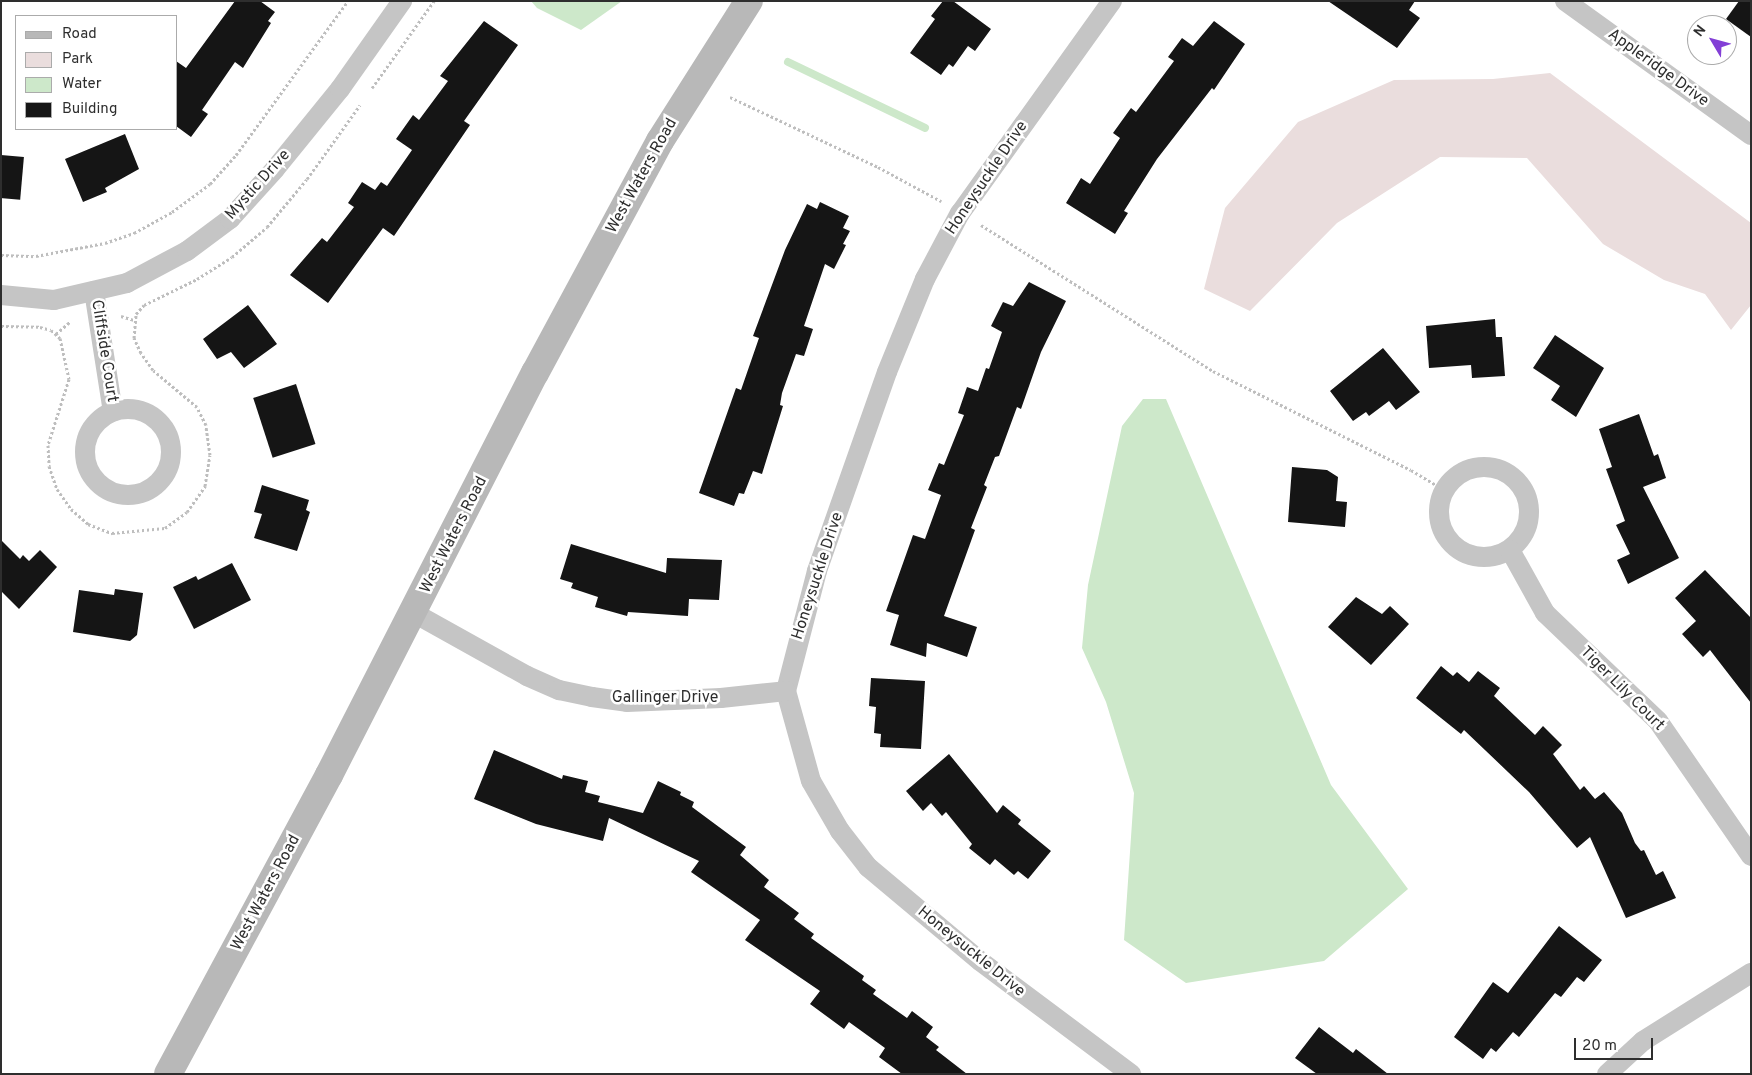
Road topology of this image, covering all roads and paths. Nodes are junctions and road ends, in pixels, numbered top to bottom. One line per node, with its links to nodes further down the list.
1 (348, 1): 13 (path)
2 (402, 1): 14 (street, Mystic Drive)
3 (434, 1): 7 (path)
4 (749, 1): 20 (street, West Waters Road)
5 (1112, 1): 21 (street, Honeysuckle Drive)
6 (1565, 1): 10 (street, Appleridge Drive)
7 (368, 94)
8 (730, 97): 11 (path)
9 (362, 102): 16 (path)
10 (1751, 135)
11 (944, 203)
12 (977, 223): 18 (path)
13 (1, 255)
14 (94, 291): 15 (street, Mystic Drive); 17 (street, Cliffside Court)
15 (1, 295)
16 (1, 326)
17 (113, 412): 17 (street, Cliffside Court)
18 (1444, 490): 19 (street); 19 (street)
19 (1510, 550): 22 (street, Tiger Lily Court)
20 (414, 613): 21 (street, Gallinger Drive); 24 (street, West Waters Road)
21 (786, 691): 25 (street, Honeysuckle Drive)
22 (1751, 856)
23 (1751, 973): 26 (street)
24 (168, 1074)
25 (1131, 1074)
26 (1607, 1074)

